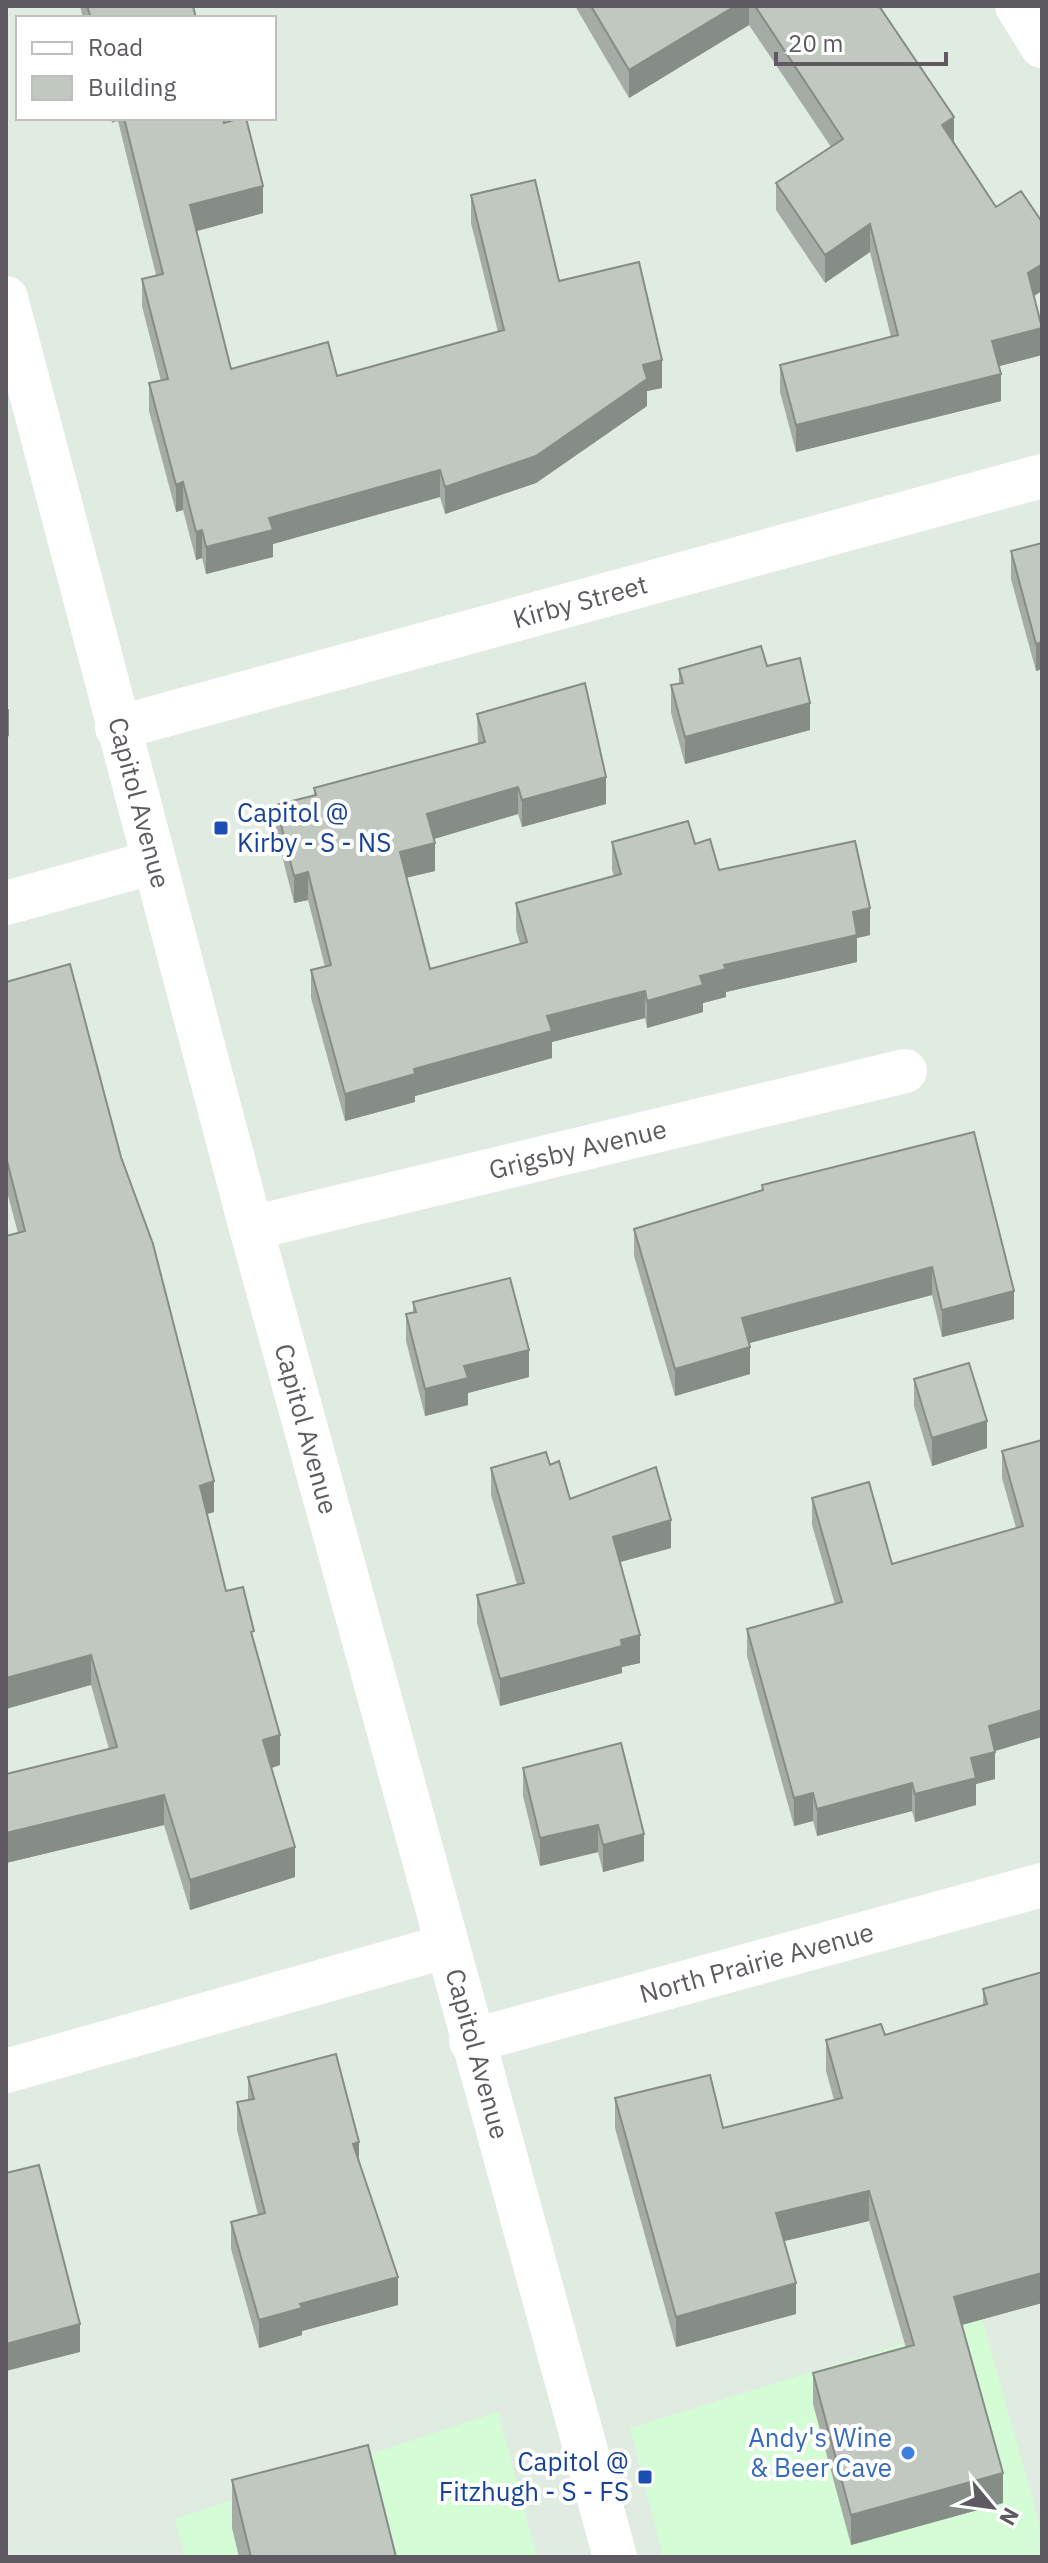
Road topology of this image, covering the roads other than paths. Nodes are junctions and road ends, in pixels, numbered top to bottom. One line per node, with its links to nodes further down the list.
1 (1017, 6): 2 (street)
2 (1042, 46)
3 (6, 298): 5 (street, Capitol Avenue)
4 (1042, 476): 5 (street, Kirby Street)
5 (117, 728): 6 (street, Capitol Avenue)
6 (154, 862): 7 (street); 9 (street, Capitol Avenue)
7 (6, 903)
8 (905, 1071): 9 (street, Grigsby Avenue)
9 (251, 1228): 11 (street, Capitol Avenue)
10 (1042, 1885): 12 (street, North Prairie Avenue)
11 (447, 1946): 12 (street, Capitol Avenue); 13 (street)
12 (471, 2041): 14 (street, Capitol Avenue)
13 (6, 2071)
14 (615, 2557)

